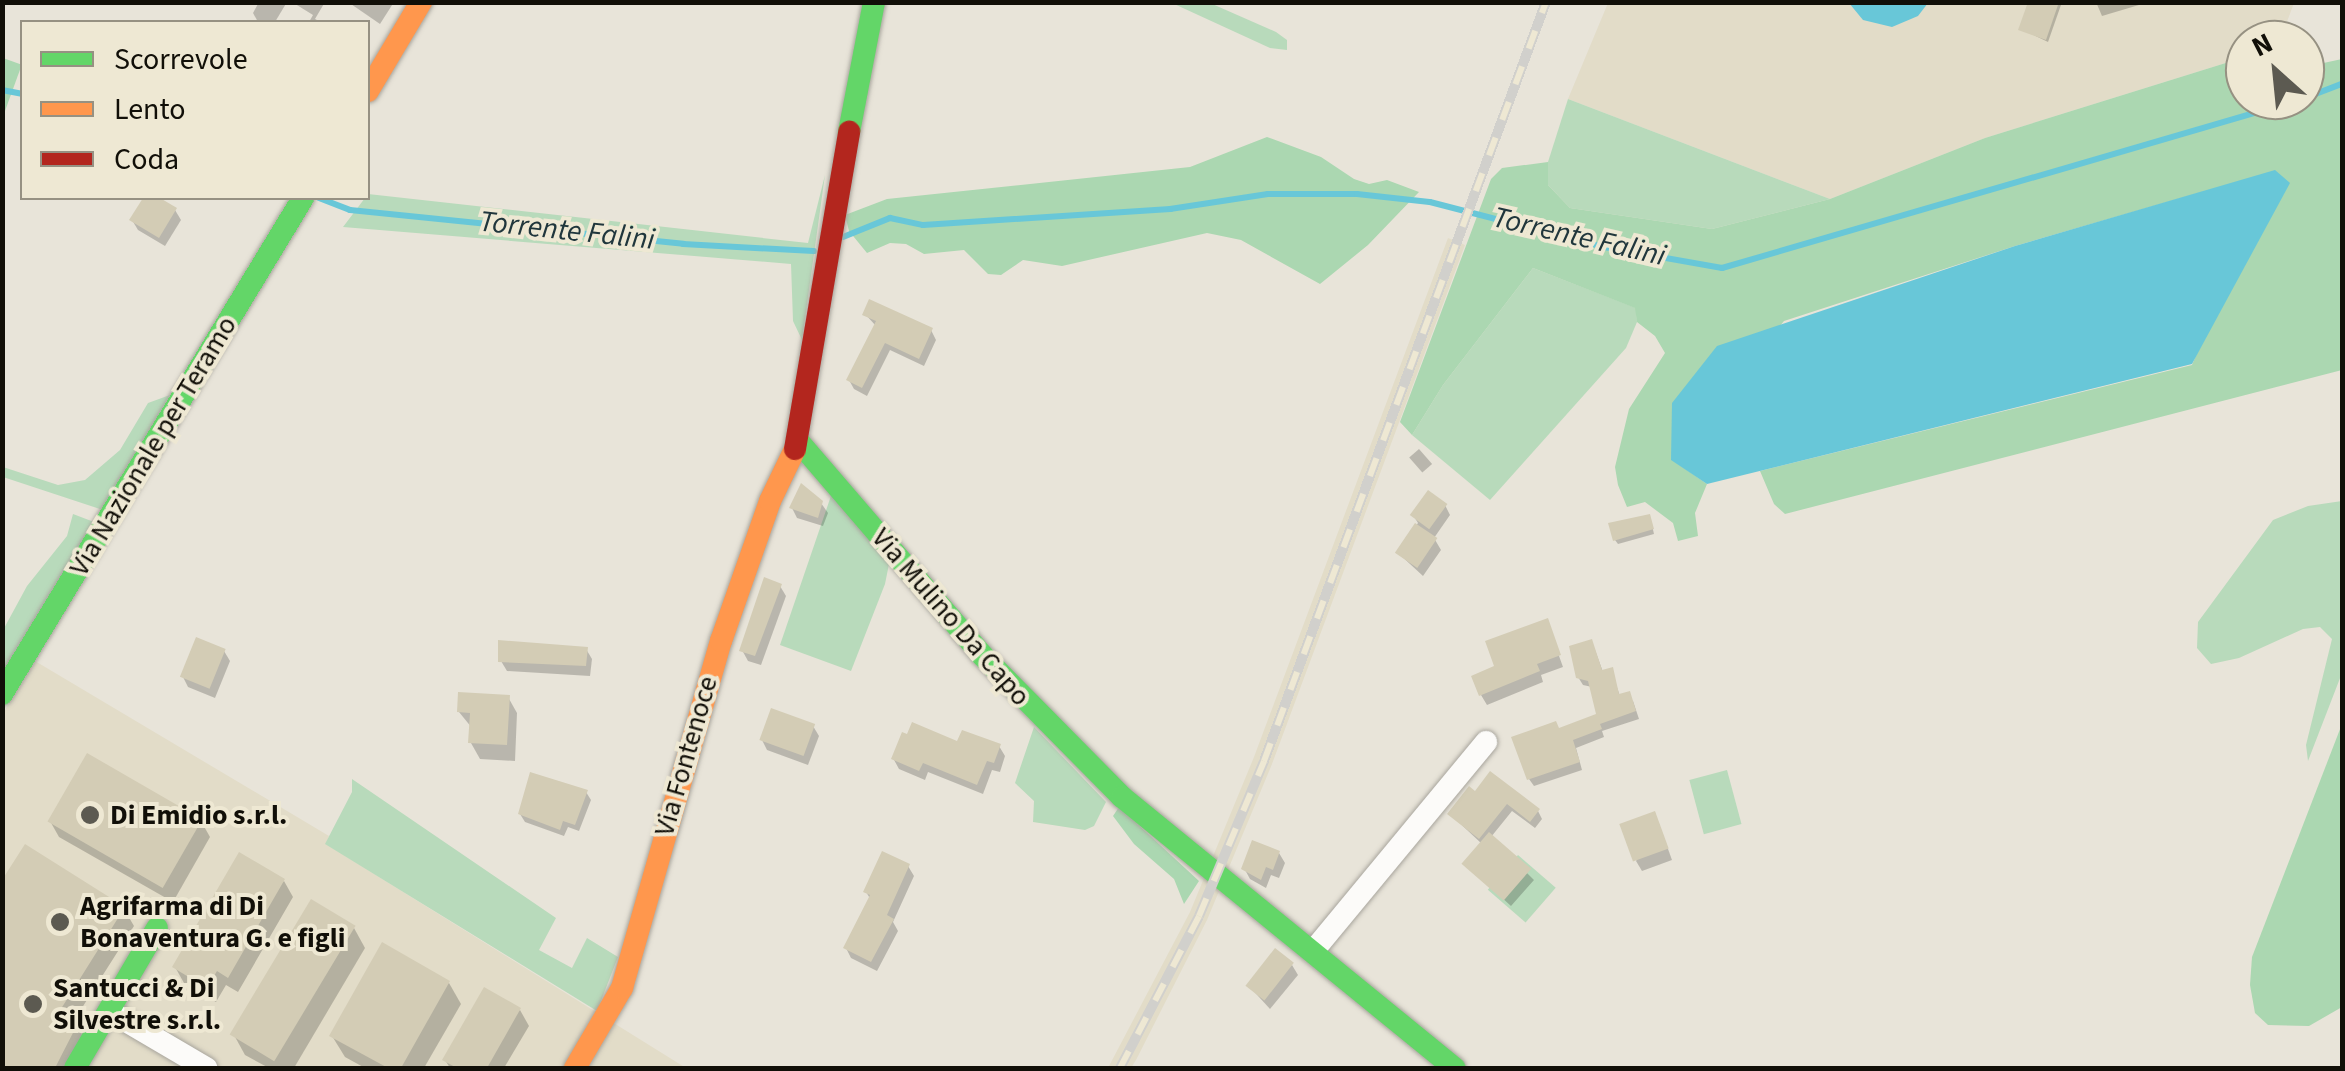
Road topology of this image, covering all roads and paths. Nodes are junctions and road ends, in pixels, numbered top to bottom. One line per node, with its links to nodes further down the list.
1 (421, 2): 3 (street)
2 (874, 2): 5 (street)
3 (370, 87)
4 (299, 204): 6 (street, Via Nazionale per Teramo)
5 (799, 442): 9 (street, Via Mulino Da Capo); 13 (street, Via Fontenoce)
6 (2, 694)
7 (1486, 742): 9 (street)
8 (157, 928): 10 (street)
9 (1314, 950): 14 (street, Via Mulino Da Capo)
10 (109, 1011): 11 (street); 12 (street)
11 (76, 1068)
12 (206, 1068)
13 (574, 1068)
14 (1454, 1068)

